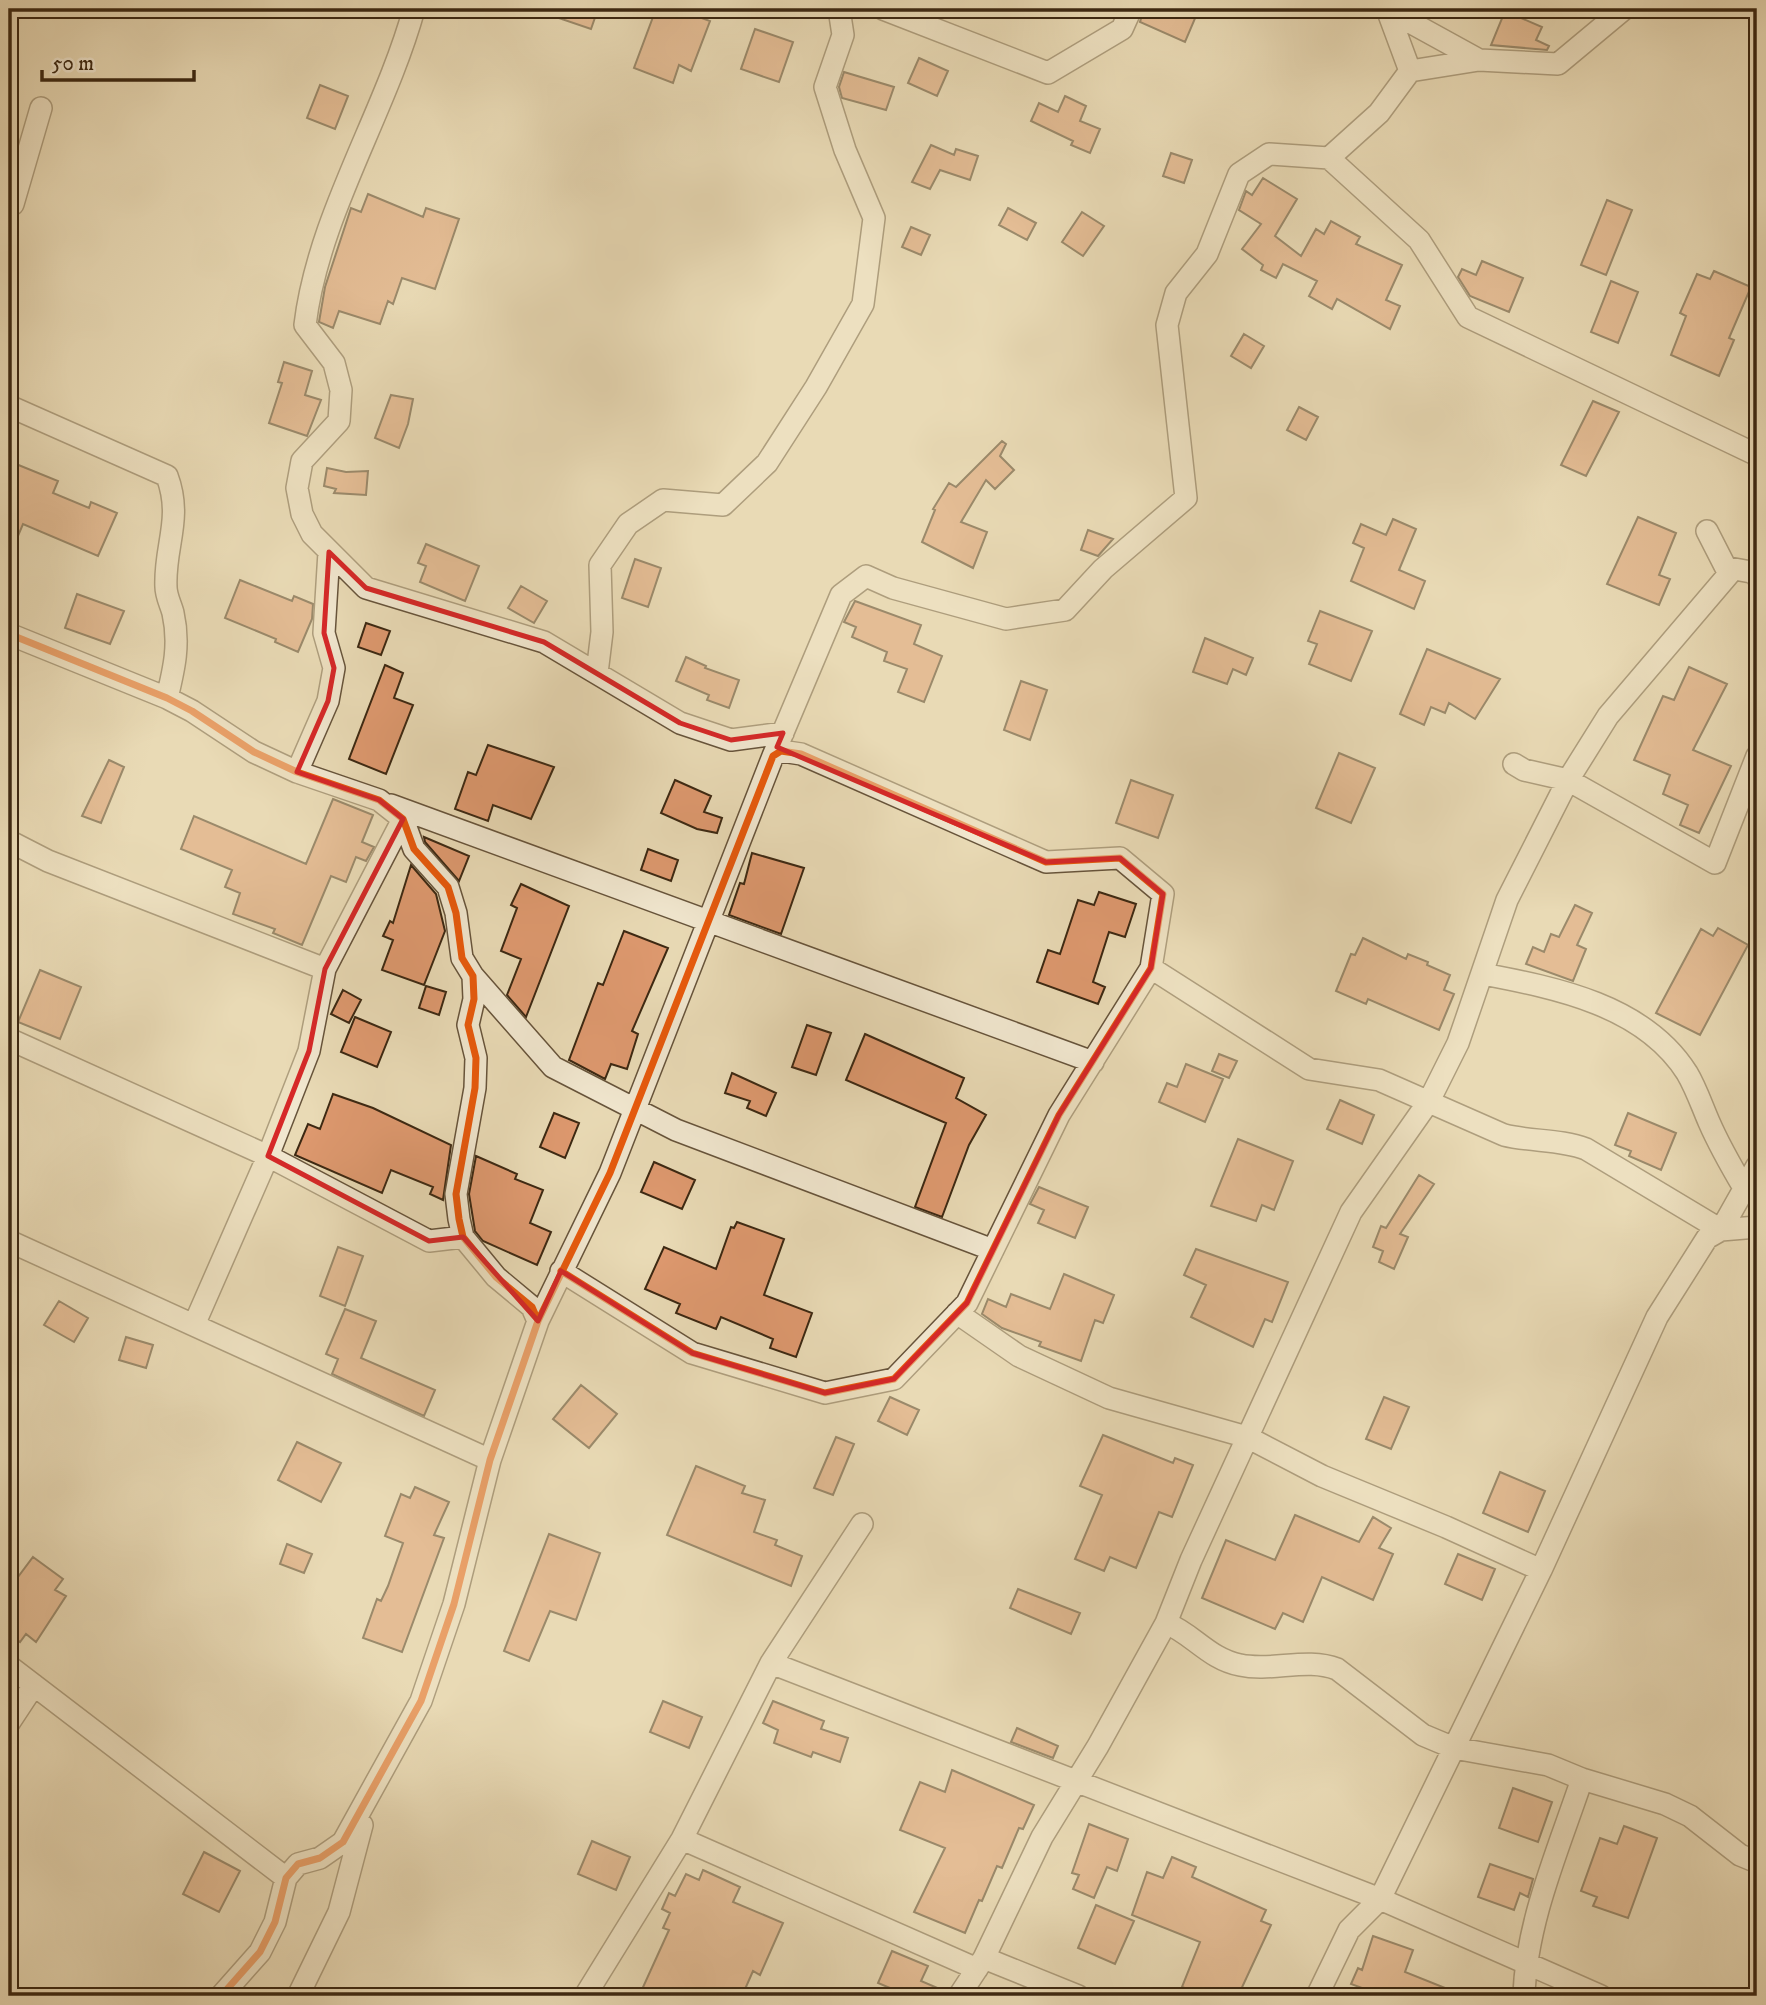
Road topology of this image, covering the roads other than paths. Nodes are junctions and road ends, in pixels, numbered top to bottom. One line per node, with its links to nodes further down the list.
1 (414, 9): 15 (street)
2 (839, 9): 19 (street)
3 (1131, 9): 5 (street)
4 (1624, 9): 7 (street)
5 (892, 10)
6 (1388, 10): 7 (street); 8 (street)
7 (1479, 61): 8 (street)
8 (1410, 71): 10 (street)
9 (41, 108): 11 (street)
10 (1329, 158): 13 (street); 21 (street)
11 (9, 205)
12 (9, 406): 20 (street)
13 (1757, 455)
14 (1707, 531): 16 (street)
15 (329, 552): 19 (street); 25 (street)
16 (1729, 568): 17 (street); 26 (street)
17 (1757, 576)
18 (9, 634): 20 (street)
19 (597, 673): 21 (street)
20 (167, 698): 25 (street)
21 (783, 733): 22 (street)
22 (773, 756): 30 (street); 31 (street)
23 (1757, 756): 26 (street)
24 (1514, 764): 26 (street)
25 (297, 772): 27 (street)
26 (1567, 780): 33 (street)
27 (379, 800): 28 (street); 30 (street)
28 (402, 819): 32 (street); 34 (street)
29 (9, 841): 32 (street)
30 (711, 922): 36 (street); 38 (street)
31 (1152, 968): 36 (street); 37 (street)
32 (325, 969): 39 (street)
33 (1482, 974): 37 (street); 41 (street)
34 (472, 976): 38 (street); 44 (street)
35 (9, 1039): 39 (street)
36 (1093, 1062): 46 (street)
37 (1429, 1101): 43 (street); 51 (street)
38 (635, 1109): 46 (street); 47 (street)
39 (268, 1156): 44 (street); 50 (street)
40 (1757, 1166): 41 (street)
41 (1744, 1188): 43 (street)
42 (1757, 1227): 43 (street)
43 (1721, 1230): 54 (street)
44 (463, 1237): 49 (street)
45 (9, 1241): 50 (street)
46 (993, 1250): 48 (street)
47 (561, 1271): 48 (street); 49 (street)
48 (957, 1313): 51 (street)
49 (538, 1321): 52 (street)
50 (194, 1325): 52 (street)
51 (1247, 1437): 54 (street); 55 (street)
52 (490, 1460): 63 (street)
53 (862, 1524): 56 (street)
54 (1541, 1570): 60 (street)
55 (1166, 1623): 60 (street); 62 (street)
56 (771, 1663): 62 (street); 64 (street)
57 (9, 1666): 58 (street)
58 (34, 1685): 59 (street); 66 (street)
59 (9, 1723)
60 (1454, 1748): 61 (street); 67 (street)
61 (1582, 1779): 65 (street); 69 (street)
62 (1076, 1782): 67 (street); 68 (street)
63 (371, 1789): 66 (street); 71 (street)
64 (682, 1839): 68 (street); 72 (street)
65 (1757, 1862)
66 (286, 1878): 70 (street)
67 (1380, 1899): 69 (street); 75 (street)
68 (981, 1963): 73 (street); 74 (street)
69 (1526, 1965): 76 (street); 77 (street)
70 (221, 1996)
71 (298, 1996)
72 (585, 1996)
73 (959, 1996)
74 (1078, 1996)
75 (1317, 1996)
76 (1524, 1996)
77 (1601, 1996)

